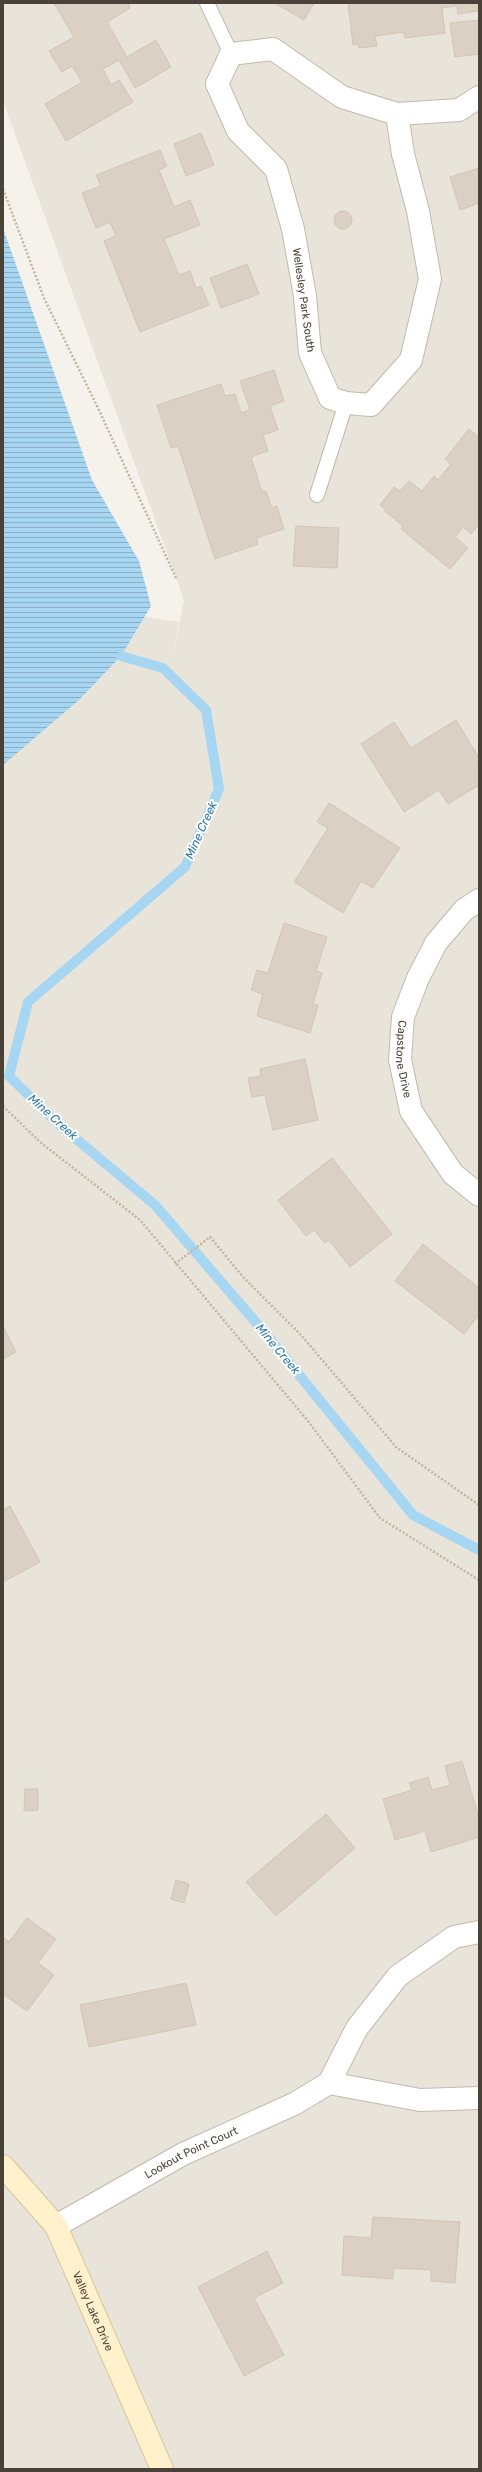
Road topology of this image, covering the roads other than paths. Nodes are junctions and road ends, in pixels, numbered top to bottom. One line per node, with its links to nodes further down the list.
1 (206, 3): 2 (lane)
2 (232, 54): 4 (street); 5 (street, Wellesley Park South)
3 (479, 97): 4 (street)
4 (397, 114): 5 (street, Wellesley Park South)
5 (346, 404): 6 (lane)
6 (317, 496)
7 (479, 900): 8 (street, Capstone Drive)
8 (479, 1195)
9 (479, 1932): 10 (street)
10 (329, 2083): 11 (street); 13 (street, Lookout Point Court)
11 (479, 2098)
12 (3, 2166): 13 (street, Valley Lake Drive)
13 (56, 2226): 14 (street, Valley Lake Drive)
14 (162, 2469)

